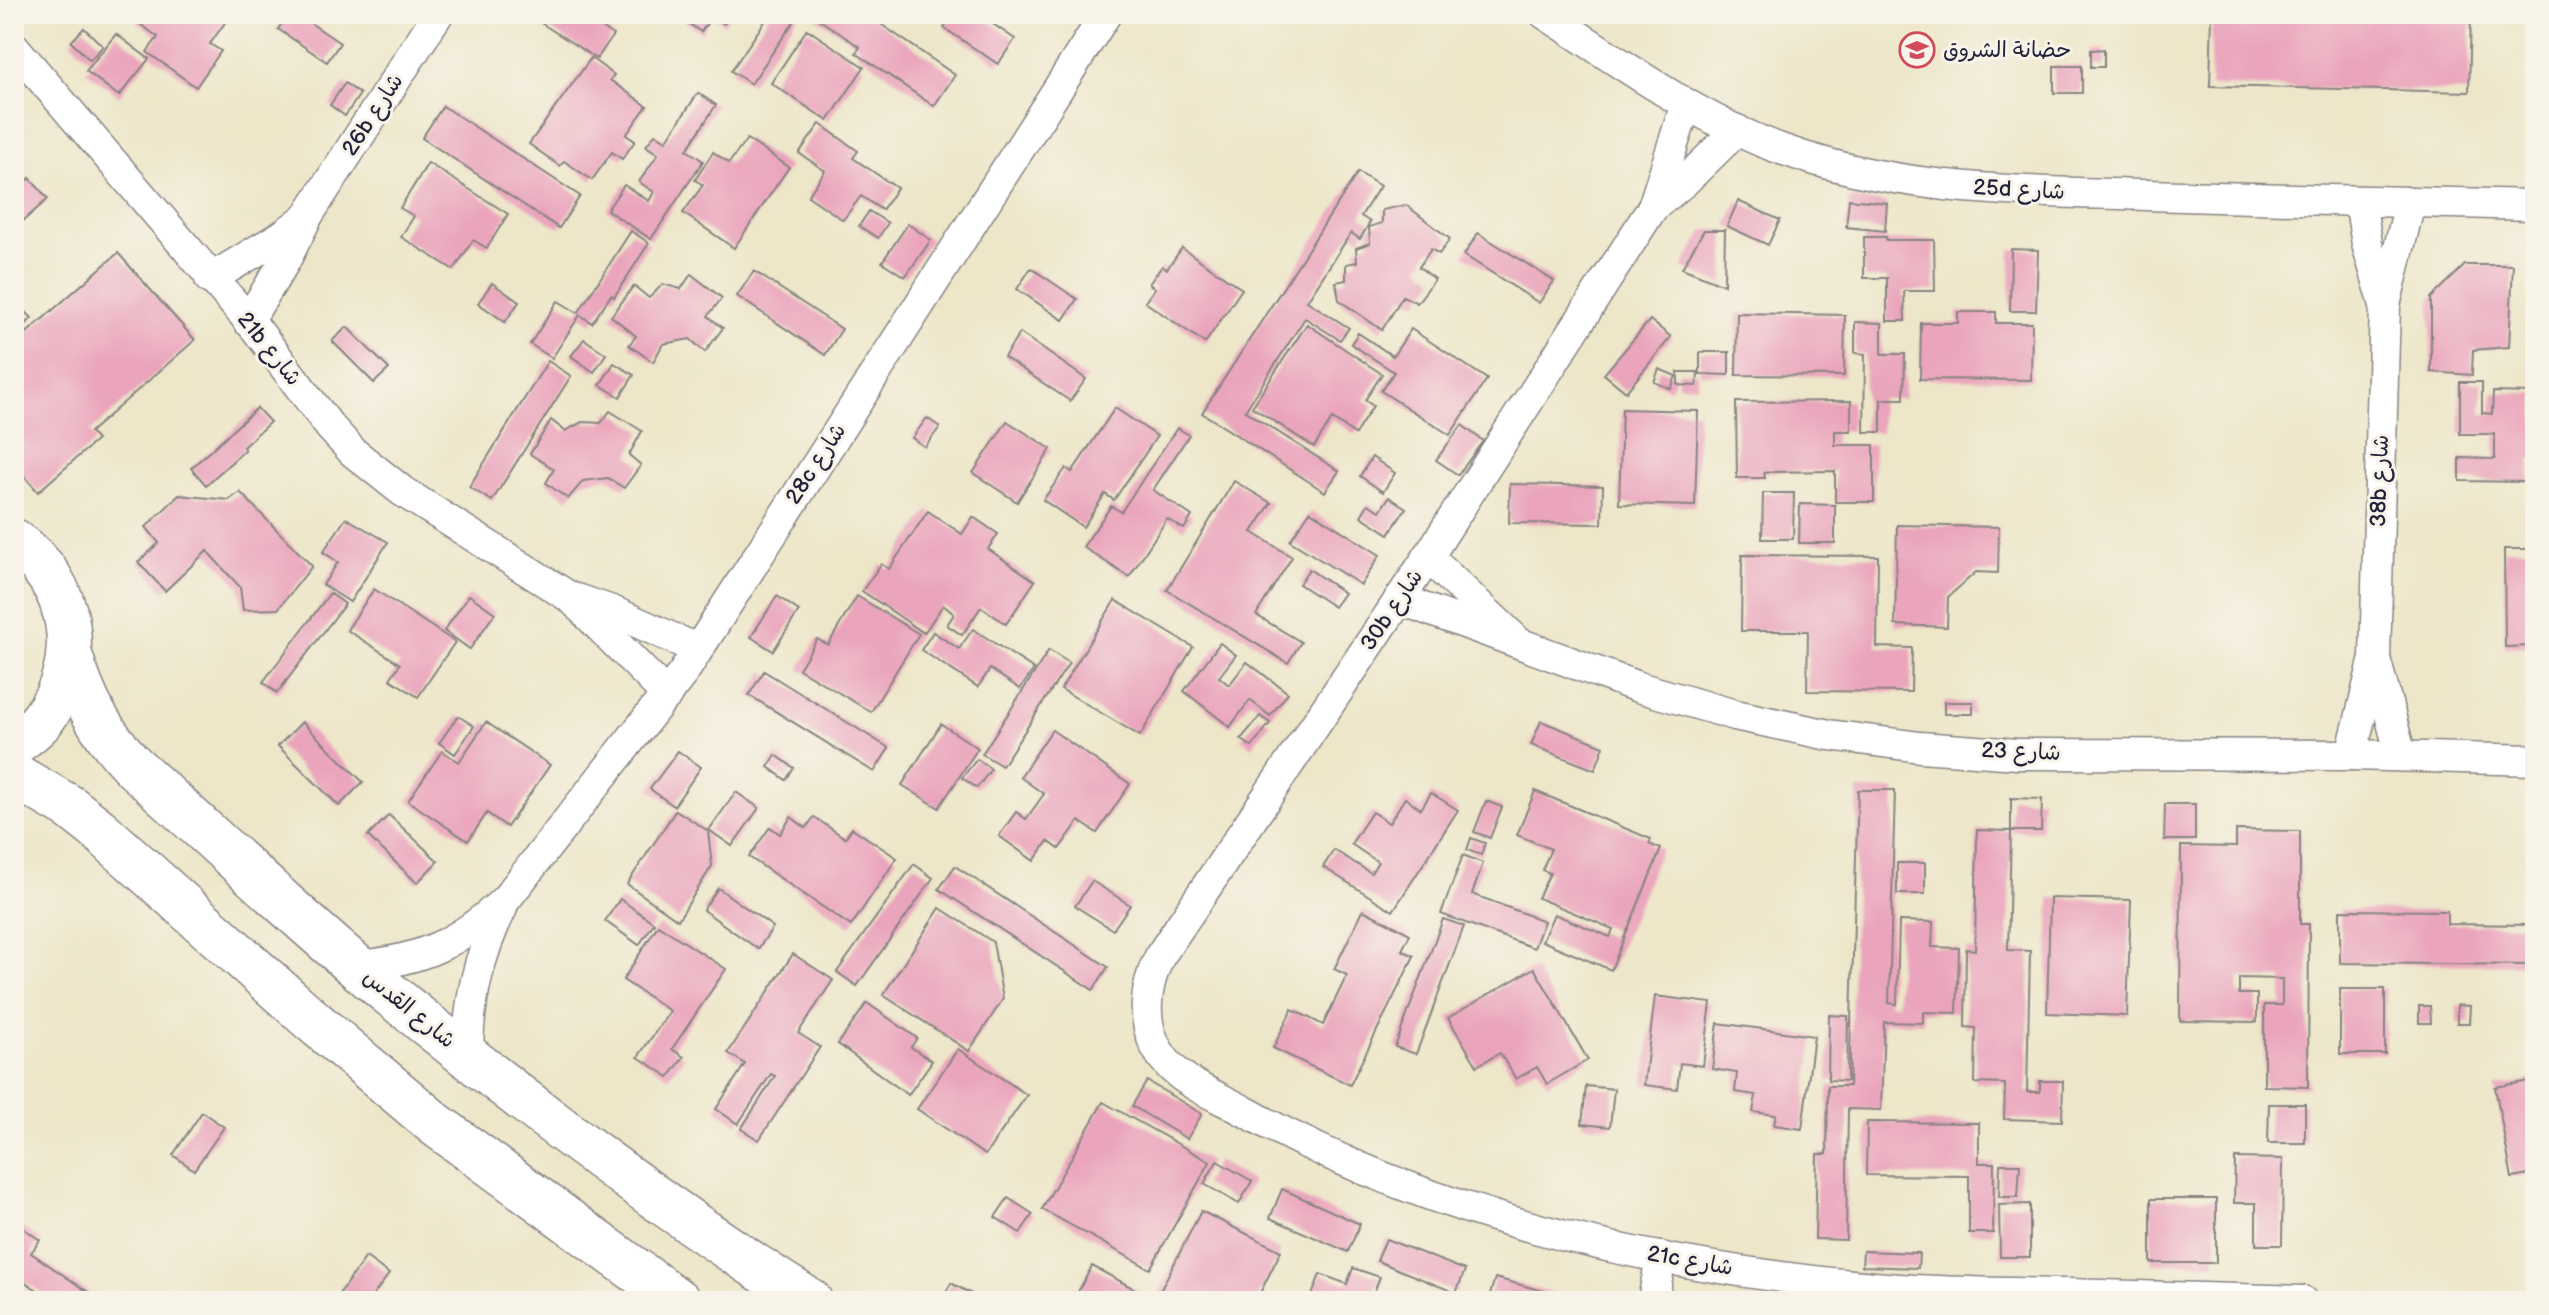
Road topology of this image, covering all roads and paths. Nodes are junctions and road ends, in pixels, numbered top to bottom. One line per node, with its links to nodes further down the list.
1 (438, 14): 11 (street, 26b شارع)
2 (1106, 14): 20 (street, 28c شارع)
3 (1545, 14): 5 (street, 25d شارع)
4 (14, 47): 12 (street, 21b شارع)
5 (1686, 104): 6 (street, 25d شارع); 10 (street, 30b شارع)
6 (1737, 130): 7 (street, 25d شارع); 10 (street, 30b شارع)
7 (2360, 201): 8 (street, 25d شارع); 13 (street, 38b شارع)
8 (2410, 203): 9 (street, 25d شارع); 13 (street, 38b شارع)
9 (2535, 205)
10 (1653, 207): 16 (street, 30b شارع)
11 (308, 215): 12 (street, 26b شارع); 14 (street, 26b شارع)
12 (210, 279): 14 (street, 21b شارع)
13 (2385, 305): 22 (street, 38b شارع)
14 (248, 321): 17 (street, 21b شارع)
15 (14, 541): 21 (main road)
16 (1428, 557): 18 (street, 30b شارع); 19 (street, شارع 23)
17 (571, 598): 20 (street, 21b شارع); 23 (street, 21b شارع)
18 (1399, 599): 19 (street, شارع 23); 31 (street, 30b شارع)
19 (1521, 644): 25 (street, شارع 23)
20 (697, 649): 23 (street, 28c شارع)
21 (70, 655): 24 (main road); 30 (main road, شارع القدس)
22 (2375, 658): 25 (street, 38b شارع); 26 (street, 38b شارع)
23 (667, 695): 29 (street, 28c شارع)
24 (14, 744)
25 (2351, 755): 26 (street, شارع 23)
26 (2401, 756): 27 (street, شارع 23)
27 (2535, 760)
28 (14, 775): 34 (main road)
29 (506, 899): 30 (street, 28c شارع); 32 (street, 28c شارع)
30 (356, 966): 32 (main road, شارع القدس)
31 (1146, 1017): 33 (street, 21c شارع)
32 (468, 1057): 35 (main road, شارع القدس)
33 (1661, 1257): 36 (street); 37 (street, 21c شارع)
34 (678, 1301)
35 (810, 1301)
36 (1653, 1301)
37 (2302, 1301)

